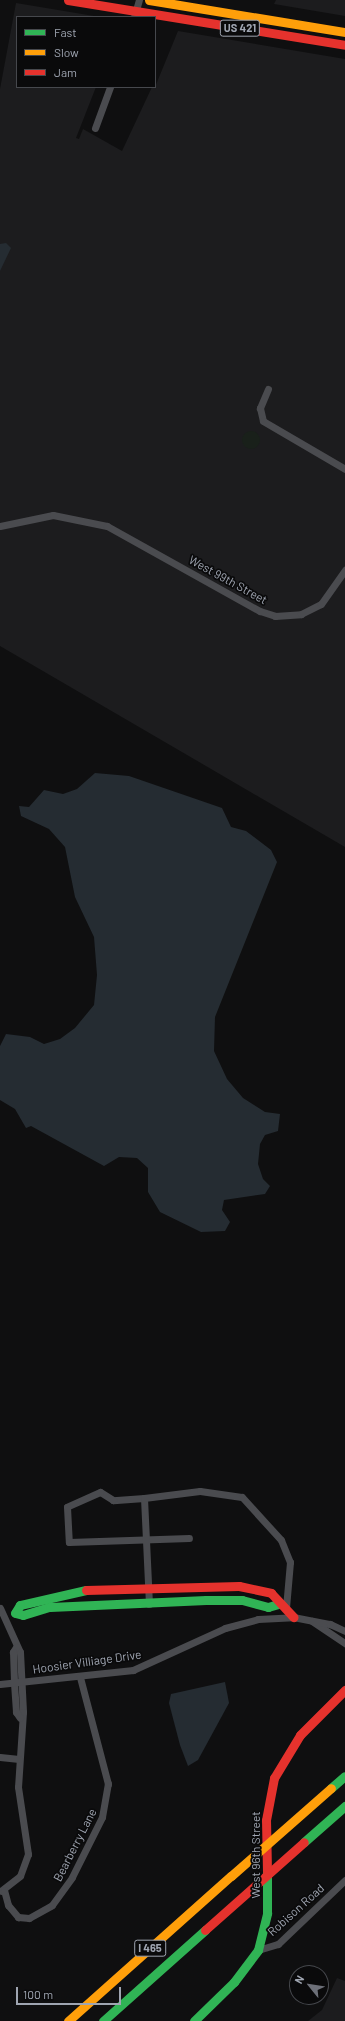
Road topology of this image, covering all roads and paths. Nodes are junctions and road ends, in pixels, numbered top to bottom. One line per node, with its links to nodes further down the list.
1 (68, 0): 4 (main road, US 421)
2 (139, 0): 4 (street)
3 (149, 0): 7 (main road, US 421)
4 (135, 14): 5 (main road, US 421)
5 (149, 16)
6 (156, 17): 8 (main road, US 421)
7 (345, 32)
8 (345, 45)
9 (110, 88): 10 (street)
10 (95, 128)
11 (268, 389): 12 (street)
12 (345, 469)
13 (0, 526): 14 (street, West 99th Street)
14 (345, 570)
15 (144, 1498): 17 (street); 17 (street); 20 (street)
16 (189, 1538): 17 (street)
17 (146, 1540): 18 (street)
18 (148, 1588): 19 (street); 20 (main road); 22 (main road)
19 (149, 1604): 20 (main road); 22 (main road)
20 (282, 1606): 23 (main road)
21 (0, 1608): 24 (street)
22 (15, 1613): 24 (street)
23 (293, 1617): 25 (street, Hoosier Villiage Drive); 29 (street, Hoosier Villiage Drive)
24 (2, 1620): 28 (street)
25 (312, 1621): 26 (street, Hoosier Villiage Drive); 27 (street, Hoosier Villiage Drive)
26 (345, 1631)
27 (345, 1643)
28 (16, 1647): 30 (street); 31 (street)
29 (80, 1677): 30 (street, Hoosier Villiage Drive); 40 (street, Bearberry Lane)
30 (22, 1682): 31 (street, Hoosier Villiage Drive); 34 (street)
31 (14, 1683): 32 (street, Hoosier Villiage Drive); 34 (street)
32 (0, 1684)
33 (345, 1690): 41 (main road, West 96th Street)
34 (20, 1718): 36 (street)
35 (0, 1757): 36 (street)
36 (19, 1758): 40 (street)
37 (345, 1776): 42 (main road, I 465, bridge)
38 (345, 1806): 43 (main road, I 465, bridge)
39 (345, 1880): 41 (street, Robison Road)
40 (2, 1891)
41 (258, 1950): 44 (main road, West 96th Street)
42 (68, 2021)
43 (103, 2021)
44 (194, 2021)

